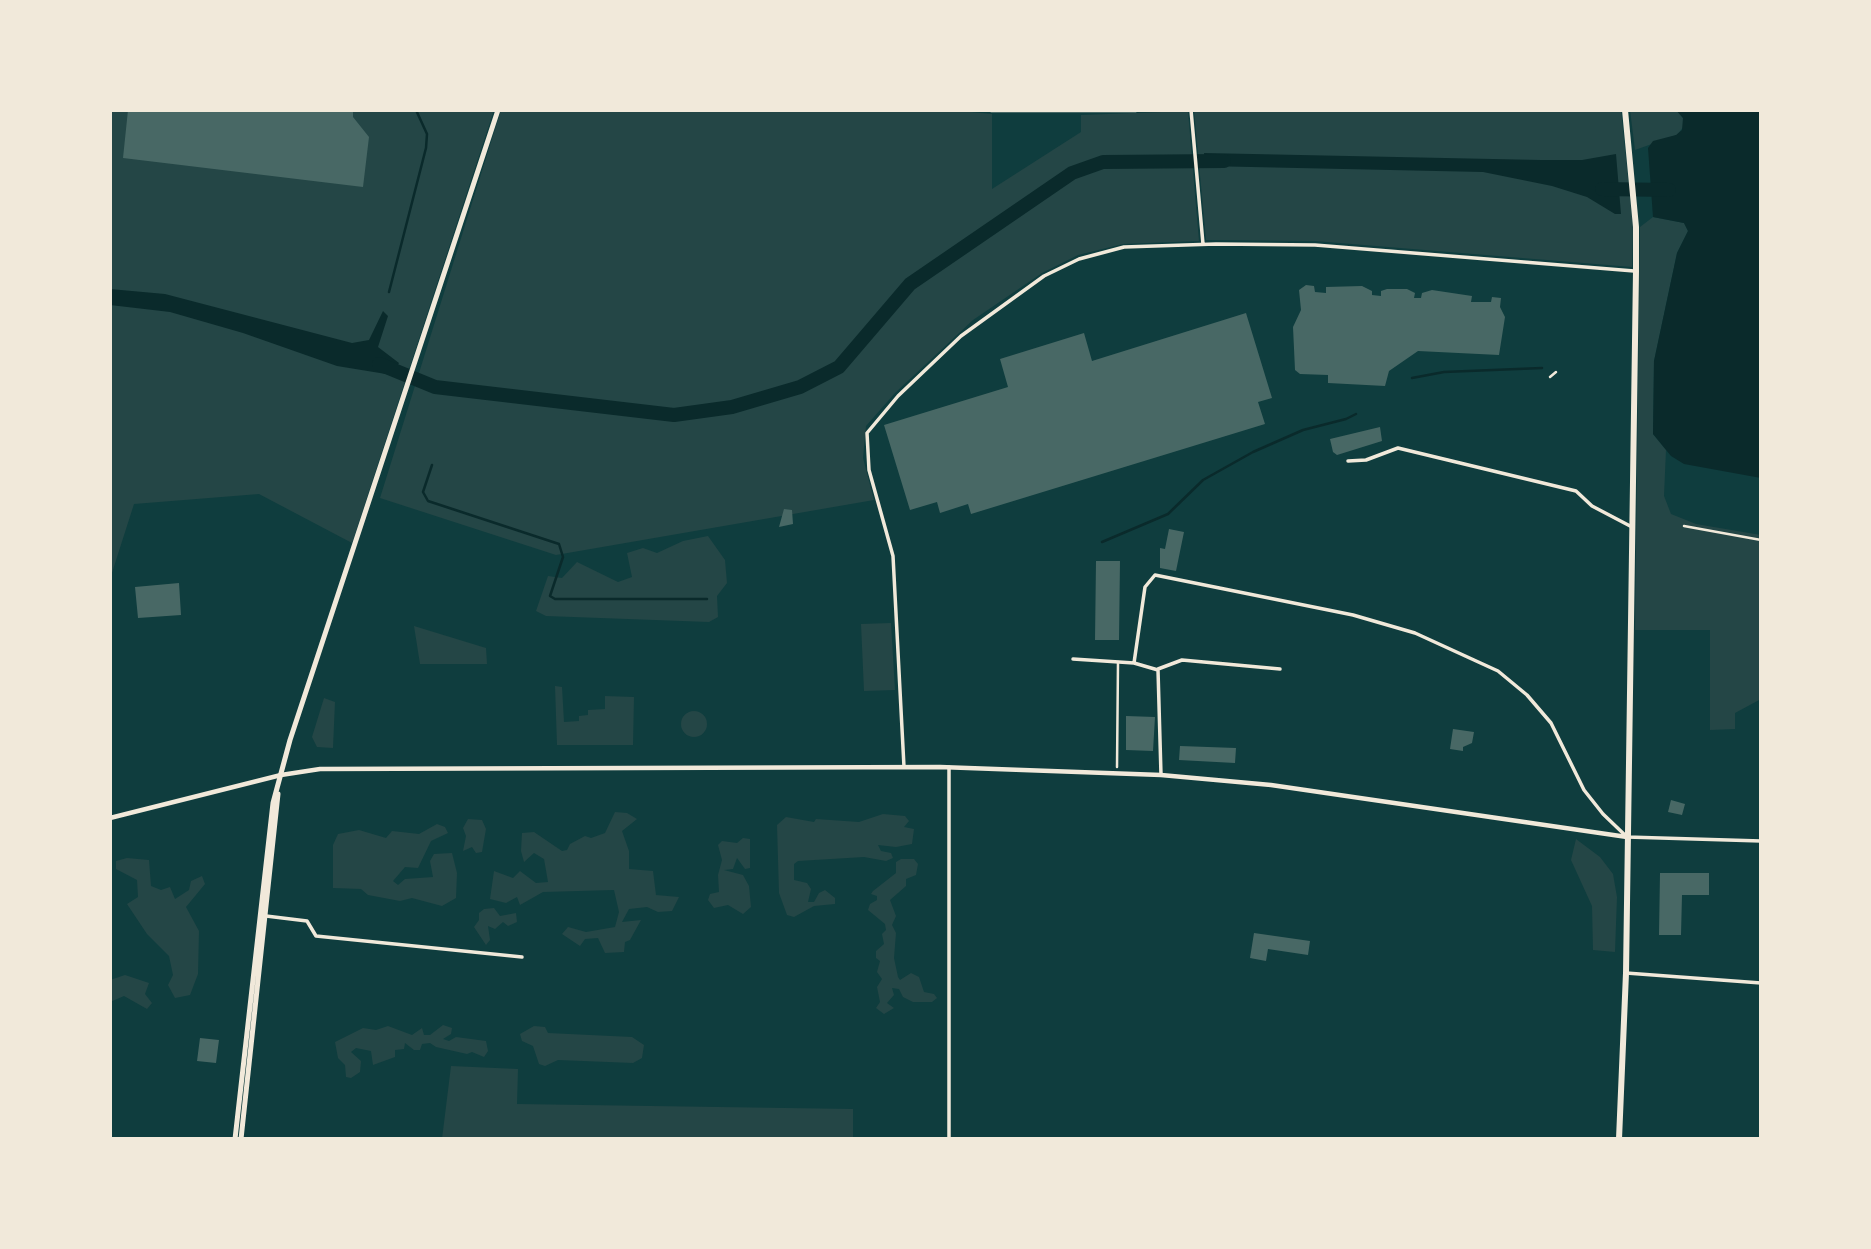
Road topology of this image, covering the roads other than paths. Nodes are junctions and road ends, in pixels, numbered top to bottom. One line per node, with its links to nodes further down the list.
1 (498, 110): 22 (main road)
2 (991, 110): 3 (street)
3 (1136, 110)
4 (1191, 110): 6 (street)
5 (1625, 110): 7 (main road)
6 (1203, 244): 7 (street); 19 (street)
7 (1636, 271): 12 (main road)
8 (1556, 372): 9 (street)
9 (1550, 377)
10 (1348, 461): 12 (street)
11 (1684, 526): 13 (street)
12 (1634, 528): 25 (main road)
13 (1761, 540)
14 (1073, 659): 15 (street)
15 (1118, 662): 16 (street); 20 (street)
16 (1133, 663): 18 (street); 25 (street)
17 (1280, 669): 18 (street)
18 (1158, 670): 23 (street)
19 (904, 767): 21 (street); 22 (street)
20 (1117, 767)
21 (949, 768): 23 (street); 34 (street)
22 (281, 775): 24 (street); 27 (main road)
23 (1161, 775): 25 (street)
24 (110, 818)
25 (1627, 837): 26 (street); 29 (main road)
26 (1761, 841)
27 (264, 919): 28 (street); 31 (main road)
28 (522, 957)
29 (1626, 973): 30 (street); 35 (main road)
30 (1761, 983)
31 (251, 1023): 32 (main road); 33 (main road)
32 (235, 1139)
33 (241, 1139)
34 (949, 1139)
35 (1619, 1139)

